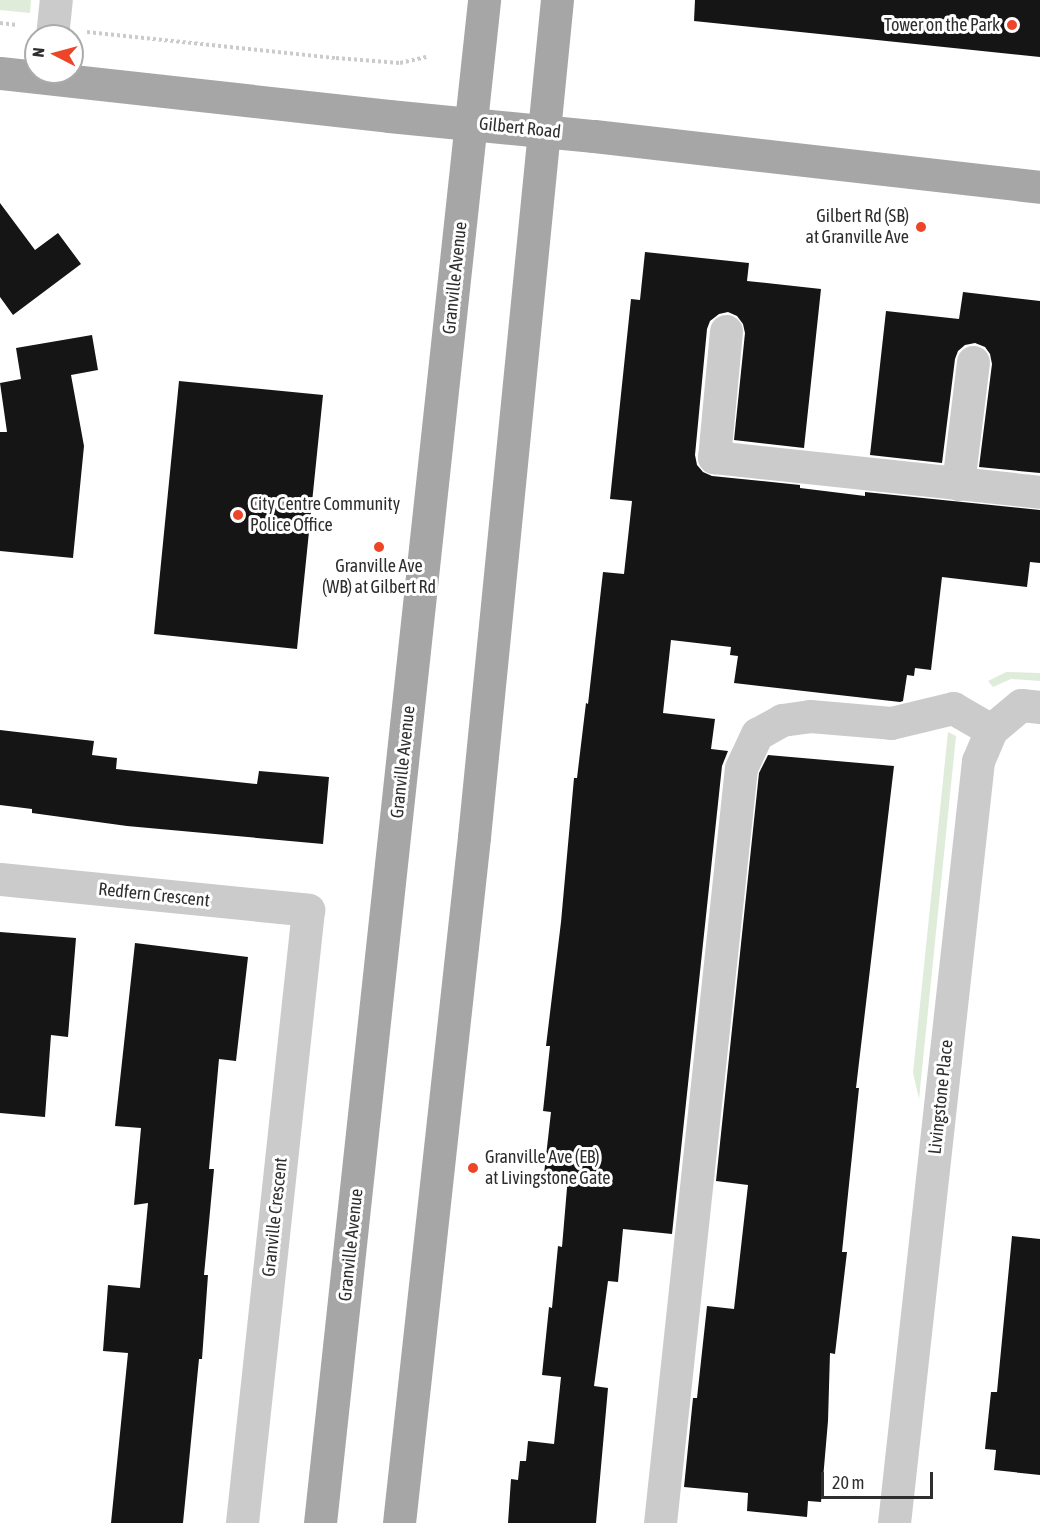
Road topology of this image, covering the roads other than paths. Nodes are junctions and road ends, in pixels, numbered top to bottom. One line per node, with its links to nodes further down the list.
1 (484, 0): 6 (main road, Granville Avenue)
2 (557, 0): 7 (main road)
3 (0, 73): 4 (main road, Gilbert Road)
4 (24, 74)
5 (84, 79): 6 (main road, Gilbert Road)
6 (471, 123): 7 (main road, Gilbert Road); 18 (main road, Granville Avenue)
7 (544, 131): 8 (main road, Gilbert Road); 19 (main road)
8 (1040, 187)
9 (726, 331): 11 (street)
10 (973, 362): 11 (street)
11 (958, 484): 12 (street)
12 (1040, 492)
13 (1040, 707): 14 (street, Livingstone Place)
14 (991, 730): 20 (street); 21 (street, Livingstone Place)
15 (0, 879): 16 (street, Redfern Crescent)
16 (309, 910): 17 (street, Granville Crescent)
17 (242, 1523)
18 (320, 1523)
19 (399, 1523)
20 (660, 1523)
21 (894, 1523)

